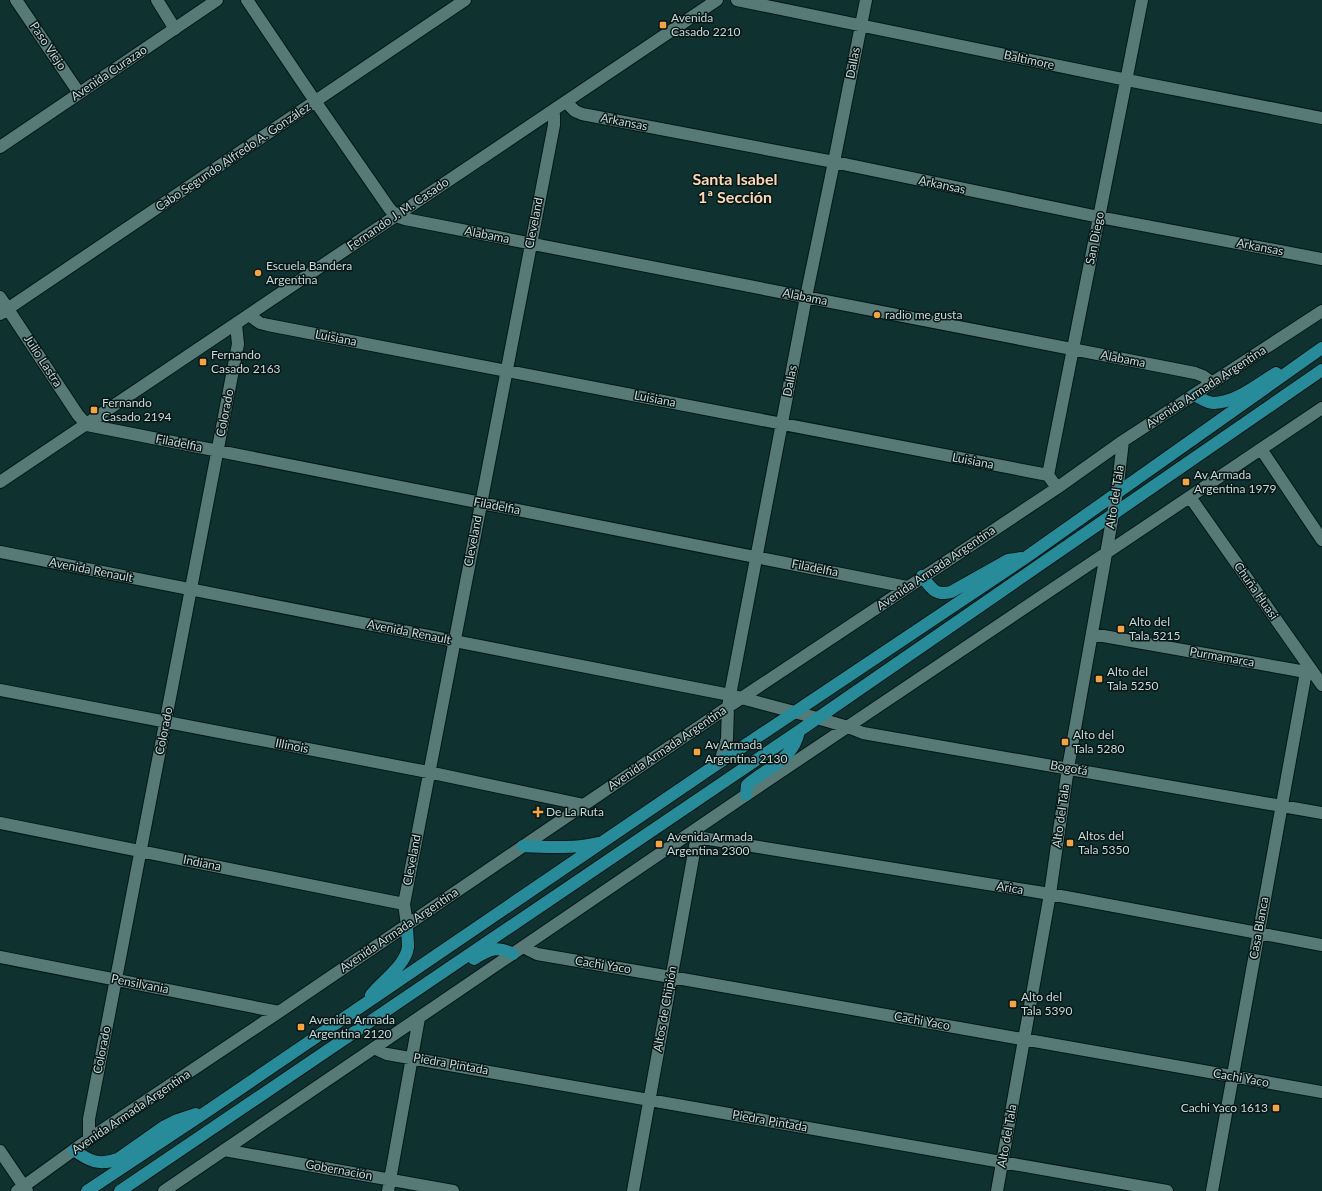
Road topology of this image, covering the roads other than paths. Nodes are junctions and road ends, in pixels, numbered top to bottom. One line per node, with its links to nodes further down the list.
1 (16, 0): 13 (street, Paso Viejo)
2 (157, 0): 11 (street)
3 (217, 0): 11 (street, Avenida Curazao)
4 (247, 0): 14 (street)
5 (465, 0): 14 (street, Cabo Segundo Alfredo A. González)
6 (737, 0): 10 (street, Baltimore)
7 (866, 0): 10 (street, Dallas)
8 (1142, 0): 12 (street, San Diego)
9 (715, 1): 15 (street, Fernando J. M. Casado)
10 (860, 26): 12 (street, Baltimore); 19 (street, Dallas)
11 (175, 28): 13 (street, Avenida Curazao)
12 (1127, 80): 17 (street, Baltimore); 21 (street, San Diego)
13 (79, 93): 18 (street, Avenida Curazao)
14 (315, 101): 20 (street); 26 (street, Cabo Segundo Alfredo A. González)
15 (566, 102): 16 (street, Fernando J. M. Casado); 19 (street, Arkansas)
16 (551, 112): 20 (street, Fernando J. M. Casado); 22 (street, Cleveland)
17 (1322, 118)
18 (0, 147)
19 (834, 162): 21 (street, Arkansas); 25 (street, Dallas)
20 (396, 216): 22 (street, Alabama); 28 (street, Fernando J. M. Casado)
21 (1100, 217): 23 (street, Arkansas); 31 (street, San Diego)
22 (530, 243): 25 (street, Alabama); 33 (street, Cleveland)
23 (1322, 259)
24 (0, 296): 26 (street, Julio Lastra)
25 (806, 297): 31 (street, Alabama); 38 (street, Dallas)
26 (4, 311): 39 (street, Julio Lastra)
27 (1322, 311): 35 (street, Avenida Armada Argentina)
28 (249, 315): 29 (street, Fernando J. M. Casado); 33 (street, Luisiana)
29 (236, 324): 39 (street, Fernando J. M. Casado); 42 (street, Colorado)
30 (1322, 348): 32 (main road)
31 (1073, 349): 35 (street, Alabama); 43 (street, San Diego)
32 (1302, 363): 36 (main road); 46 (main road)
33 (506, 370): 38 (street, Luisiana); 48 (street, Cleveland)
34 (1322, 370): 49 (main road)
35 (1212, 383): 36 (street, Avenida Armada Argentina)
36 (1194, 395): 40 (street, Avenida Armada Argentina)
37 (1322, 408): 41 (street)
38 (781, 424): 43 (street, Luisiana); 53 (street, Dallas)
39 (87, 425): 42 (street, Filadelfia); 44 (street, Fernando J. M. Casado)
40 (1123, 441): 45 (street, Avenida Armada Argentina); 46 (street, Alto del Tala)
41 (1261, 449): 47 (street); 50 (street)
42 (218, 450): 48 (street, Filadelfia); 57 (street, Colorado)
43 (1048, 476): 45 (street)
44 (0, 482)
45 (1057, 488): 55 (street, Avenida Armada Argentina)
46 (1117, 492): 49 (street, Alto del Tala); 54 (main road)
47 (1190, 497): 52 (street); 60 (street, Chuña Huasi)
48 (480, 502): 53 (street, Filadelfia); 59 (street, Cleveland)
49 (1113, 513): 52 (street, Alto del Tala); 65 (main road)
50 (1322, 540)
51 (0, 552): 57 (street, Avenida Renault)
52 (1106, 553): 58 (street, Alto del Tala); 67 (street)
53 (757, 556): 56 (street, Filadelfia); 63 (street, Dallas)
54 (1025, 558): 55 (main road); 64 (main road)
55 (922, 576): 56 (street, Avenida Armada Argentina)
56 (907, 587): 63 (street, Avenida Armada Argentina)
57 (191, 590): 59 (street, Avenida Renault); 66 (street, Colorado)
58 (1092, 634): 60 (street, Purmamarca); 70 (street, Alto del Tala)
59 (454, 641): 63 (street, Avenida Renault); 71 (street, Cleveland)
60 (1308, 670): 61 (street, Chuña Huasi); 74 (street, Casa Blanca)
61 (1322, 685)
62 (0, 690): 66 (street, Illinois)
63 (733, 700): 64 (street, Avenida Renault); 69 (street, Dallas); 73 (street, Avenida Armada Argentina)
64 (795, 712): 65 (street, Avenida Renault); 69 (main road)
65 (817, 718): 67 (street, Bogotá); 68 (main road)
66 (166, 722): 71 (street, Illinois); 80 (street, Colorado)
67 (848, 727): 70 (street, Bogotá); 72 (street)
68 (799, 731): 72 (main road); 91 (main road)
69 (720, 762): 78 (main road)
70 (1068, 768): 74 (street, Bogotá); 81 (street, Alto del Tala)
71 (428, 772): 73 (street, Illinois); 82 (street, Cleveland)
72 (746, 795): 77 (street)
73 (584, 805): 79 (street, Avenida Armada Argentina)
74 (1282, 805): 75 (street, Bogotá); 84 (street, Casa Blanca)
75 (1322, 812)
76 (0, 823): 80 (street, Indiana)
77 (697, 832): 81 (street, Arica); 86 (street); 89 (street, Altos de Chipión)
78 (605, 841): 79 (main road); 92 (main road)
79 (524, 846): 83 (street, Avenida Armada Argentina)
80 (141, 851): 82 (street, Indiana); 90 (street, Colorado)
81 (1050, 894): 84 (street, Arica); 95 (street, Alto del Tala)
82 (404, 904): 83 (street, Cleveland)
83 (407, 925): 92 (main road); 93 (street, Avenida Armada Argentina)
84 (1258, 933): 85 (street, Arica); 98 (street, Casa Blanca)
85 (1322, 945)
86 (523, 947): 87 (street); 89 (street, Cachi Yaco)
87 (513, 954): 91 (main road); 94 (street)
88 (0, 957): 90 (street, Pensilvania)
89 (671, 977): 95 (street, Cachi Yaco); 100 (street, Altos de Chipión)
90 (115, 980): 93 (street, Pensilvania); 102 (street, Colorado)
91 (400, 1000): 110 (main road)
92 (363, 1005): 101 (main road)
93 (279, 1012): 102 (street, Avenida Armada Argentina)
94 (419, 1018): 96 (street); 97 (street)
95 (1024, 1040): 98 (street, Cachi Yaco); 106 (street, Alto del Tala)
96 (374, 1048): 97 (street, Piedra Pintada); 104 (street)
97 (412, 1057): 100 (street, Piedra Pintada); 107 (street)
98 (1232, 1077): 99 (street, Cachi Yaco); 116 (street, Casa Blanca)
99 (1322, 1092)
100 (649, 1100): 106 (street, Piedra Pintada); 113 (street, Altos de Chipión)
101 (209, 1110): 103 (main road); 109 (main road)
102 (89, 1139): 103 (street, Avenida Armada Argentina)
103 (74, 1150): 108 (street, Avenida Armada Argentina)
104 (224, 1150): 107 (street, Gobernación); 111 (street)
105 (0, 1151): 108 (street)
106 (1002, 1162): 114 (street, Alto del Tala); 115 (street, Piedra Pintada)
107 (389, 1185): 112 (street, Gobernación)
108 (23, 1189)
109 (87, 1191)
110 (120, 1191)
111 (164, 1191)
112 (454, 1191)
113 (633, 1191)
114 (997, 1191)
115 (1167, 1191)
116 (1212, 1191)

